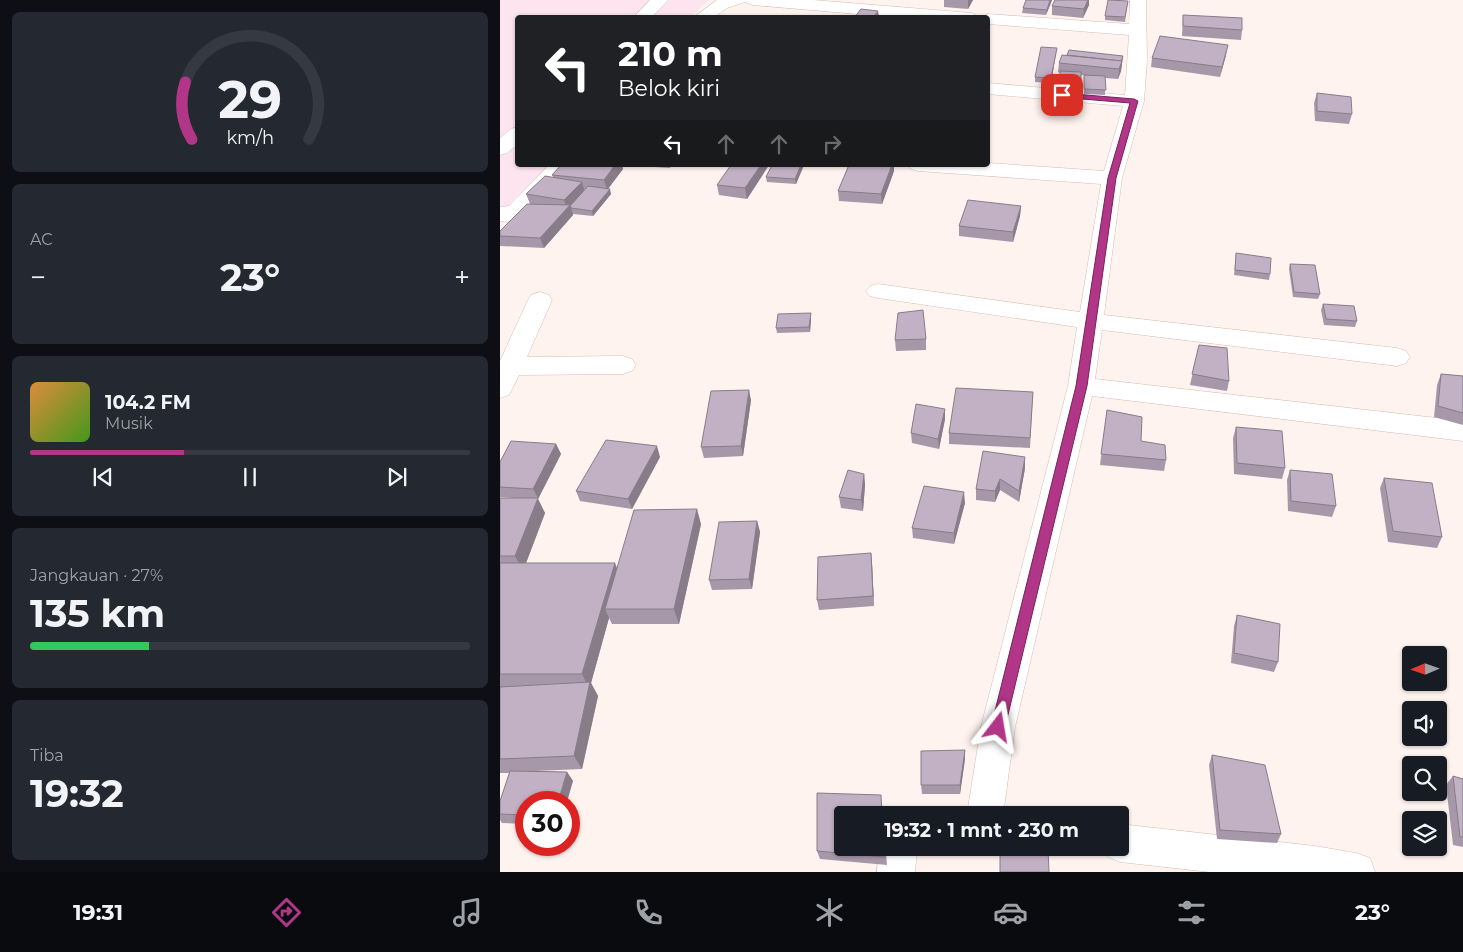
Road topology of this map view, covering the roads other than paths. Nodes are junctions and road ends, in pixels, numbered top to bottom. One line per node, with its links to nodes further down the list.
1 (660, 0): 6 (street)
2 (738, 0): 7 (street)
3 (752, 0): 8 (street)
4 (985, 0): 9 (street)
5 (1138, 0): 11 (street)
6 (644, 15)
7 (705, 15)
8 (935, 15)
9 (978, 15)
10 (990, 18): 11 (street)
11 (1138, 30): 13 (street)
12 (990, 88): 13 (street)
13 (1134, 101): 18 (street)
14 (515, 136): 15 (street)
15 (500, 149)
16 (558, 167): 19 (street)
17 (948, 167): 18 (street)
18 (1112, 178): 22 (street)
19 (500, 214)
20 (878, 291): 22 (street)
21 (540, 300): 25 (street)
22 (1091, 321): 23 (street); 26 (street)
23 (1397, 357)
24 (623, 365): 25 (street)
25 (505, 377)
26 (1082, 386): 27 (street); 28 (street)
27 (1463, 432)
28 (985, 806)
29 (1129, 844): 32 (street)
30 (897, 856): 31 (street)
31 (896, 872)
32 (1356, 872)

